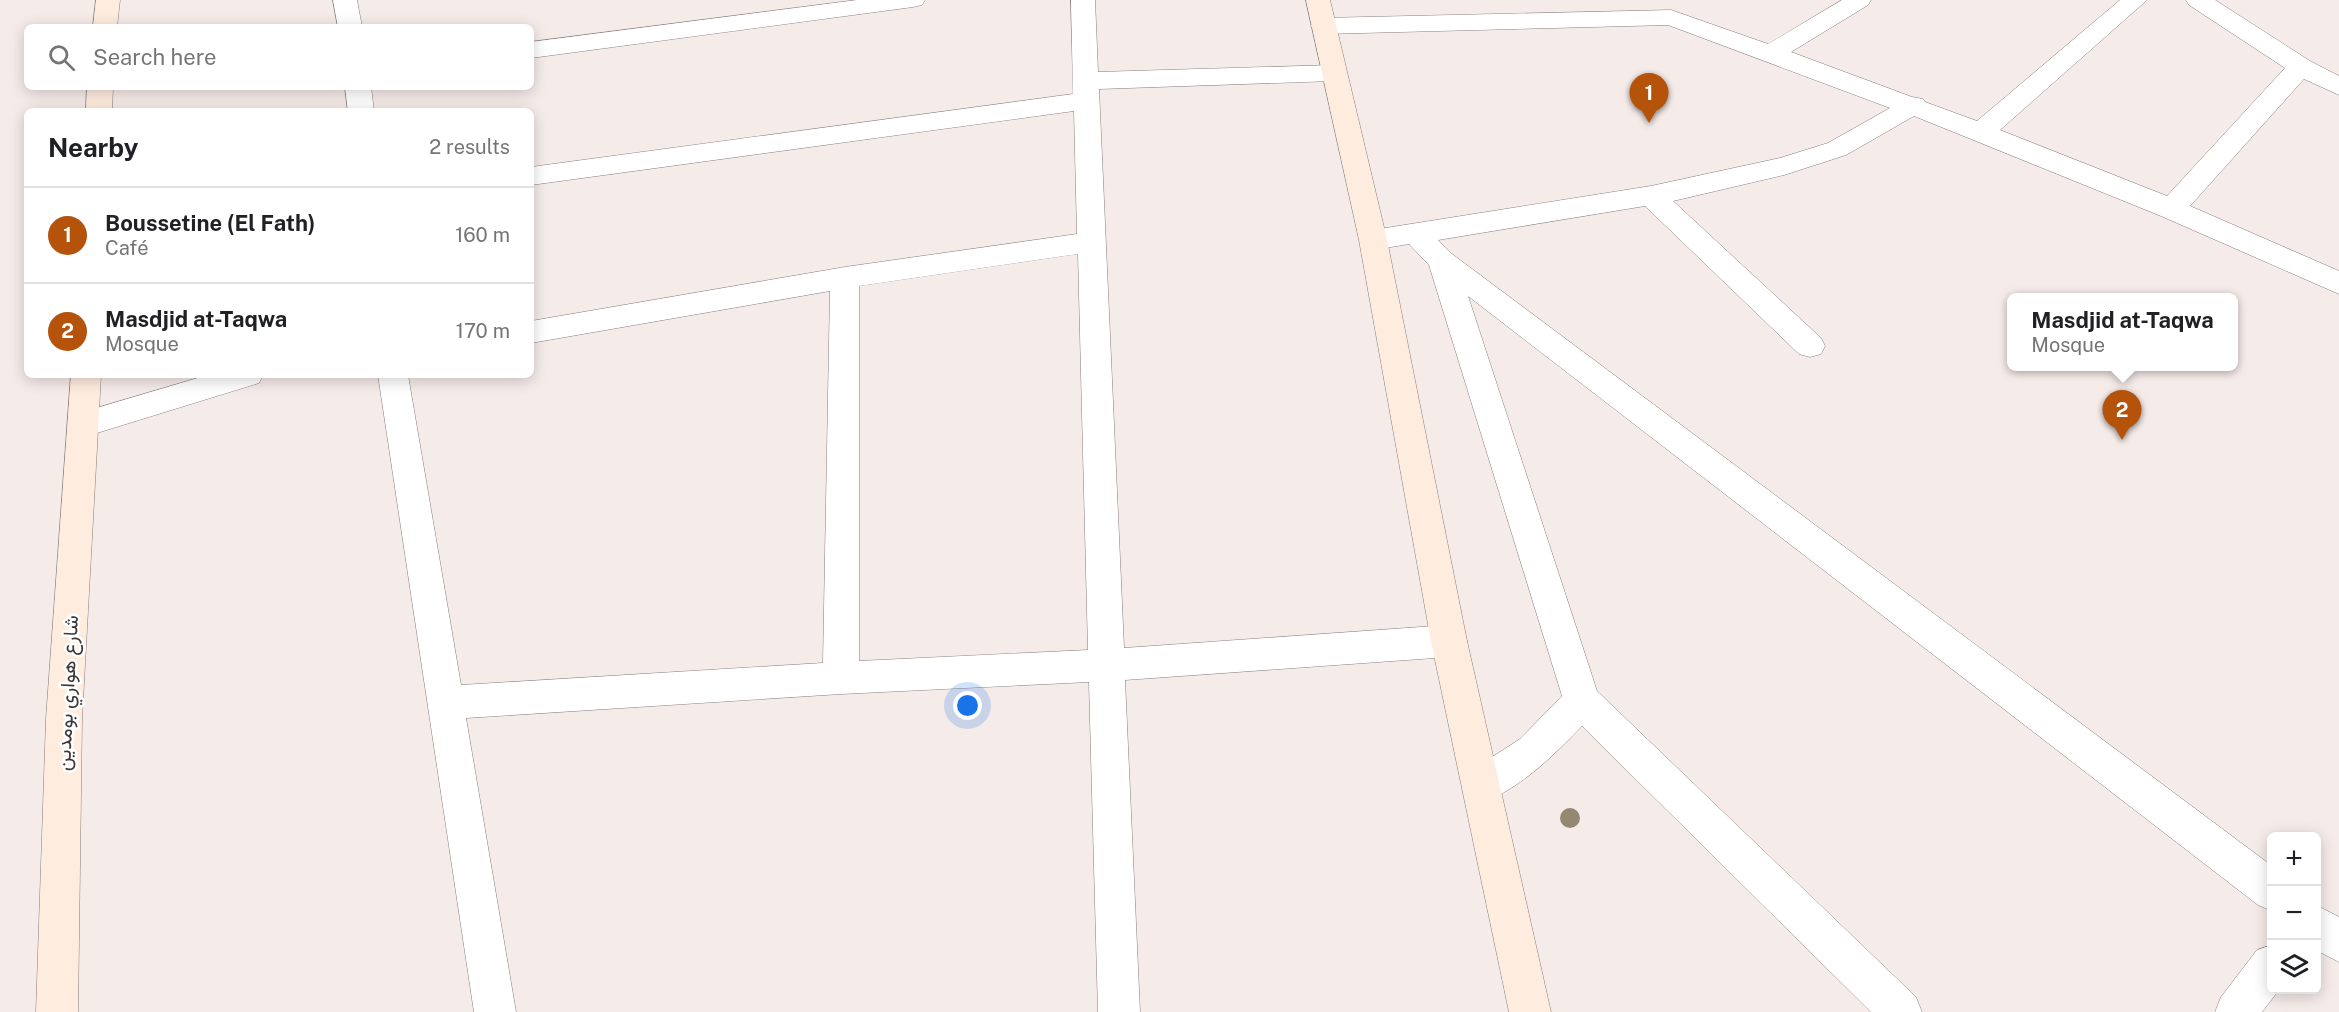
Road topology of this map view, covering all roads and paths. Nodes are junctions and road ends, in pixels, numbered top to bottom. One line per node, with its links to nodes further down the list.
1 (108, 0): 12 (street)
2 (345, 0): 13 (street)
3 (728, 0): 14 (street)
4 (913, 0): 14 (street)
5 (1083, 0): 22 (street)
6 (1859, 0): 16 (street)
7 (2135, 0): 26 (street)
8 (2198, 0): 17 (street)
9 (1696, 4): 11 (street)
10 (1321, 13): 11 (street); 18 (street)
11 (1671, 17): 16 (street)
12 (105, 24)
13 (349, 24)
14 (729, 25): 15 (street)
15 (534, 50)
16 (1770, 54): 23 (street)
17 (2301, 67): 19 (street); 29 (street)
18 (1333, 73): 22 (street); 31 (street)
19 (2339, 87)
20 (100, 90): 24 (street)
21 (358, 90): 25 (street)
22 (1085, 91): 27 (street); 32 (street)
23 (1914, 105): 26 (street); 28 (street)
24 (99, 108)
25 (361, 108)
26 (1981, 132): 29 (street)
27 (534, 177)
28 (1651, 196): 30 (street); 37 (street)
29 (2171, 209): 35 (street)
30 (1416, 234): 31 (street); 33 (street)
31 (1373, 240): 42 (street)
32 (1090, 242): 34 (street); 43 (street)
33 (1442, 261): 45 (street); 48 (street)
34 (845, 278): 36 (street); 44 (street)
35 (2339, 283)
36 (534, 331)
37 (1810, 346)
38 (87, 378): 41 (street, شارع هواري بومدين)
39 (238, 378): 41 (street)
40 (393, 378): 46 (street)
41 (84, 424): 52 (street, شارع هواري بومدين)
42 (1449, 641): 43 (street); 47 (street)
43 (1107, 665): 44 (street); 54 (street)
44 (841, 678): 46 (street)
45 (1582, 701): 47 (street); 56 (street)
46 (445, 703): 53 (street)
47 (1482, 785): 55 (street)
48 (2267, 888)
49 (2321, 929): 50 (street)
50 (2339, 942)
51 (2267, 970): 57 (street)
52 (57, 1012)
53 (495, 1012)
54 (1119, 1012)
55 (1530, 1012)
56 (1901, 1012)
57 (2236, 1012)

